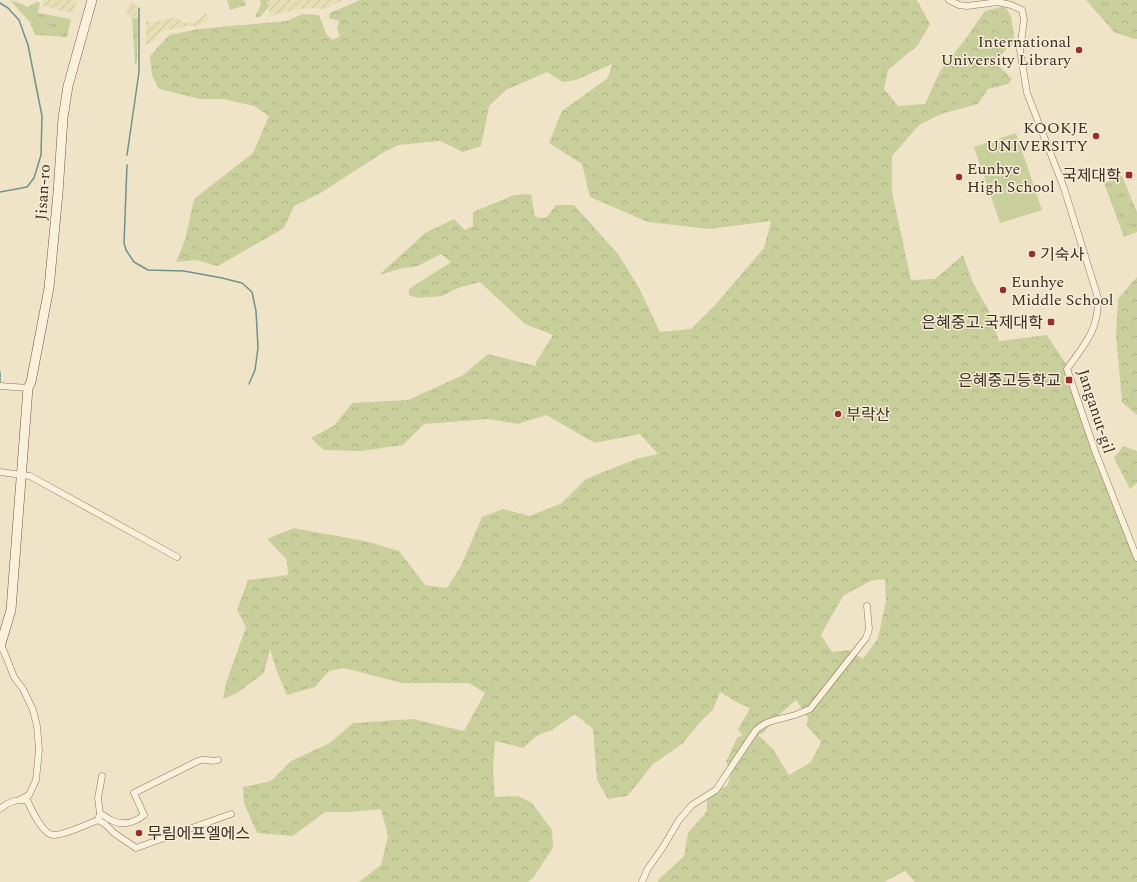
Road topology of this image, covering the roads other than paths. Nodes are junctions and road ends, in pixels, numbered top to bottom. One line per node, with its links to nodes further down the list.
1 (92, 0): 4 (main road, Jisan-ro)
2 (949, 0): 8 (street, Janganut-gil)
3 (2, 386): 4 (street)
4 (28, 388): 6 (main road, Jisan-ro)
5 (0, 472): 6 (street)
6 (21, 475): 7 (street); 10 (main road, Jisan-ro)
7 (177, 557)
8 (1137, 558)
9 (866, 606): 17 (street)
10 (0, 645): 13 (street)
11 (218, 760): 16 (street)
12 (102, 776): 16 (street)
13 (16, 800): 14 (street); 16 (street)
14 (0, 808)
15 (231, 814): 16 (street)
16 (99, 817)
17 (642, 882)

